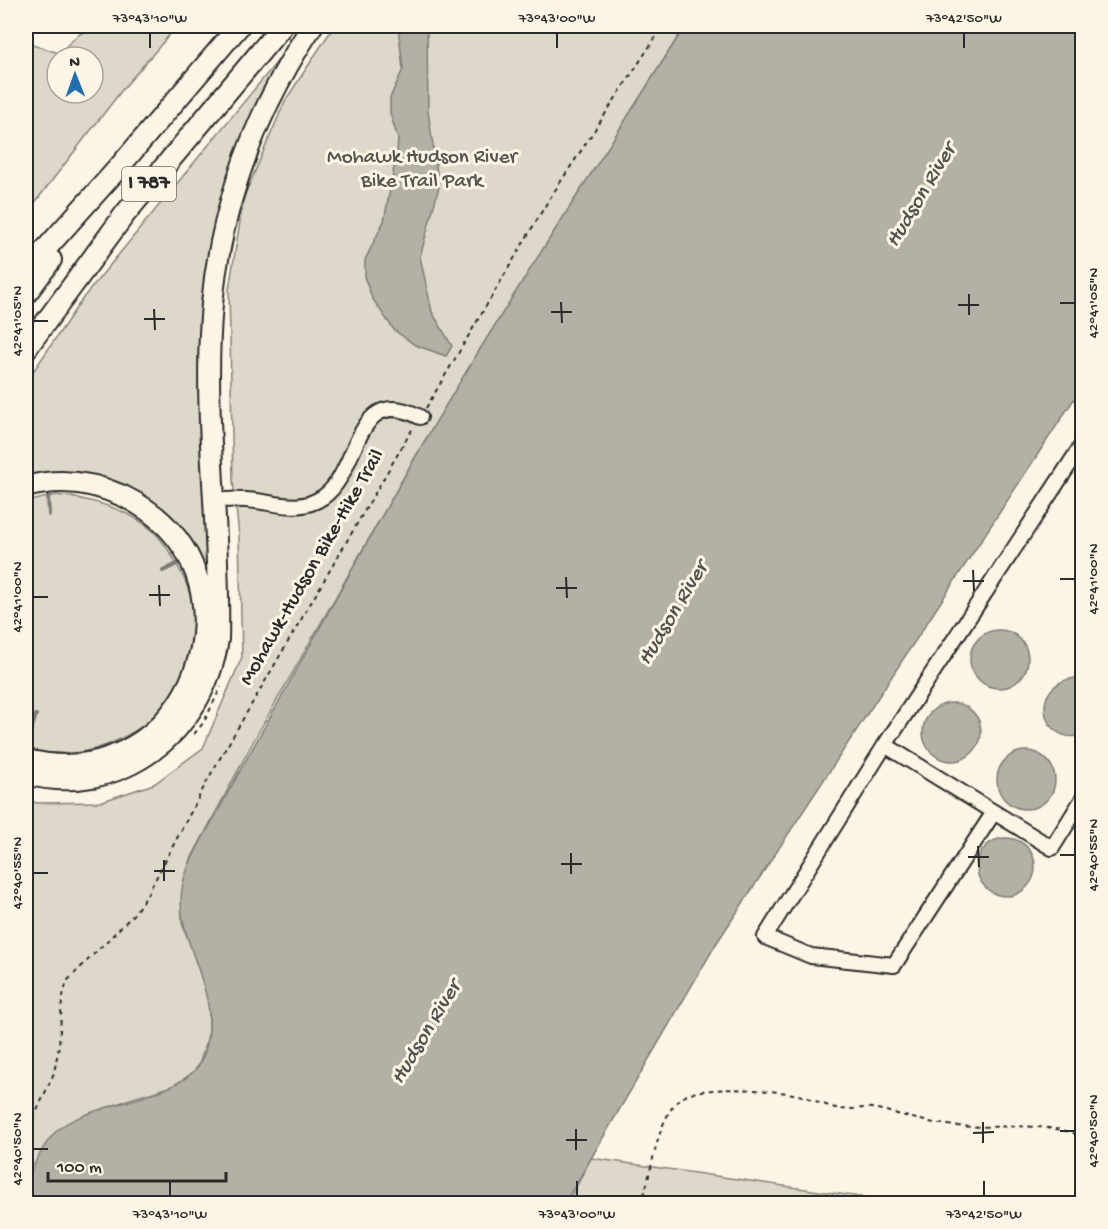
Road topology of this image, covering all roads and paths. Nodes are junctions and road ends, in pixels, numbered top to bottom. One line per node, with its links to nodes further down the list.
1 (239, 26): 5 (highway, I 787)
2 (282, 26): 8 (highway, I 787)
3 (312, 26): 12 (highway)
4 (663, 26): 9 (path, Mohawk-Hudson Bike-Hike Trail)
5 (120, 166): 6 (highway); 7 (highway, I 787)
6 (26, 271)
7 (26, 294)
8 (26, 349)
9 (420, 417): 12 (street); 18 (path, Mohawk-Hudson Bike-Hike Trail)
10 (1083, 445): 13 (street)
11 (26, 488): 14 (highway)
12 (214, 500): 15 (highway)
13 (885, 745): 17 (street); 17 (street)
14 (26, 760)
15 (26, 774)
16 (1083, 800): 17 (street)
17 (994, 812)
18 (26, 1135)
19 (1083, 1136): 20 (path)
20 (641, 1203)

